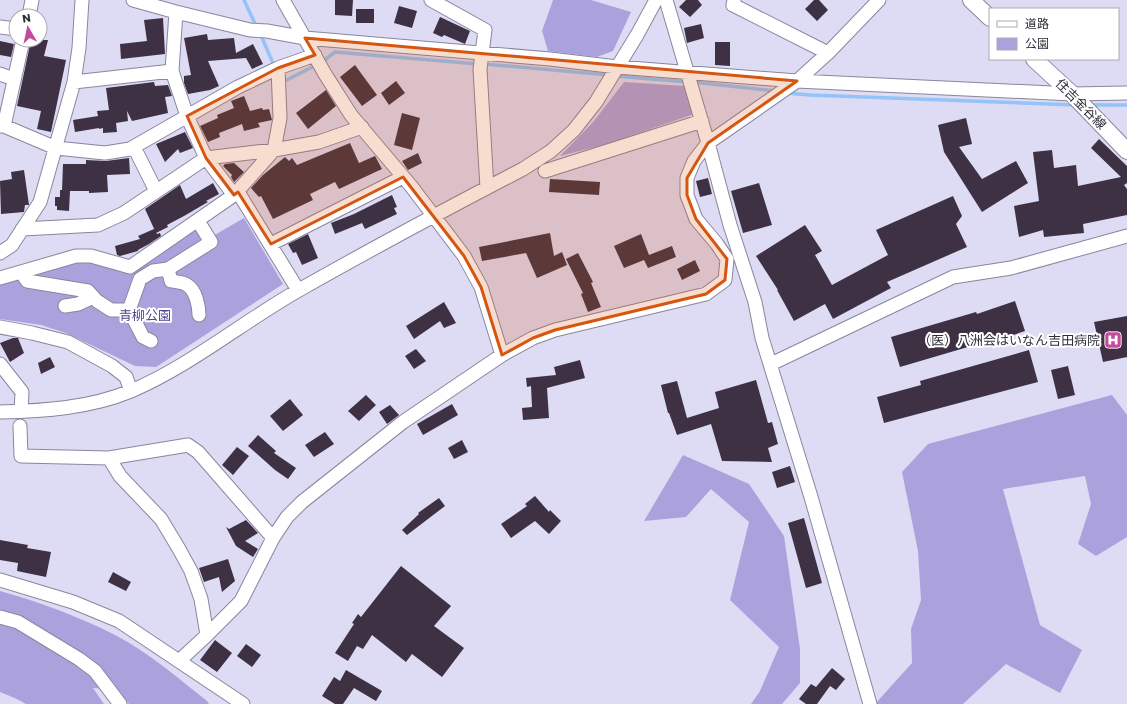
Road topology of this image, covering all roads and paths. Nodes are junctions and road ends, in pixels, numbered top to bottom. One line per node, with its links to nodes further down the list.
1 (82, 0): 24 (street)
2 (133, 0): 10 (street)
3 (283, 0): 12 (street)
4 (432, 0): 14 (street)
5 (656, 0): 18 (street)
6 (666, 0): 23 (street)
7 (879, 0): 15 (street)
8 (971, 0): 11 (main road)
9 (730, 2): 15 (street)
10 (176, 12): 12 (street); 19 (street)
11 (989, 17)
12 (305, 38): 14 (street); 17 (street)
13 (21, 48): 21 (street)
14 (482, 53): 18 (street); 40 (street)
15 (828, 53): 25 (street)
16 (1035, 60): 26 (main road, 住吉金谷線)
17 (318, 61): 22 (street); 31 (street)
18 (618, 67): 23 (street); 40 (street)
19 (172, 71): 24 (street); 28 (street)
20 (0, 74): 21 (street)
21 (14, 79): 30 (street)
22 (278, 79): 28 (street); 35 (street)
23 (688, 79): 25 (street); 29 (street)
24 (74, 82): 34 (street)
25 (793, 83): 26 (street); 32 (street)
26 (1072, 94): 27 (street); 36 (main road, 住吉金谷線)
27 (1127, 94)
28 (187, 116): 33 (street); 37 (street)
29 (702, 121): 32 (street); 38 (street)
30 (2, 126): 34 (street)
31 (362, 127): 35 (street); 39 (street)
32 (708, 143): 59 (street); 61 (street)
33 (134, 147): 34 (street); 41 (street)
34 (56, 148): 45 (street)
35 (274, 150): 37 (street); 42 (street)
36 (1127, 151)
37 (206, 158): 41 (street); 42 (street)
38 (545, 171)
39 (403, 177): 43 (street); 47 (street)
40 (488, 188): 43 (street)
41 (156, 191): 45 (street)
42 (236, 194): 44 (street); 47 (street)
43 (435, 216): 52 (street); 59 (street)
44 (198, 221): 49 (street); 50 (street)
45 (22, 229): 48 (street)
46 (1127, 236): 61 (street)
47 (270, 244): 52 (street)
48 (0, 253)
49 (168, 269): 55 (street); 56 (street)
50 (21, 272): 51 (street); 53 (street)
51 (0, 278)
52 (298, 290): 62 (street)
53 (93, 297): 54 (street); 55 (street)
54 (65, 306)
55 (129, 310): 58 (street)
56 (199, 315)
57 (0, 327): 62 (street)
58 (151, 341)
59 (502, 355): 67 (street)
60 (0, 364): 64 (street)
61 (770, 364): 74 (street)
62 (131, 391): 64 (street)
63 (0, 412): 64 (street)
64 (21, 412)
65 (20, 426): 66 (street)
66 (108, 458): 67 (street); 70 (street)
67 (273, 538): 70 (street)
68 (0, 580): 71 (street)
69 (0, 617): 72 (street)
70 (208, 635): 71 (street)
71 (178, 661): 73 (street)
72 (120, 704)
73 (243, 704)
74 (870, 704)

